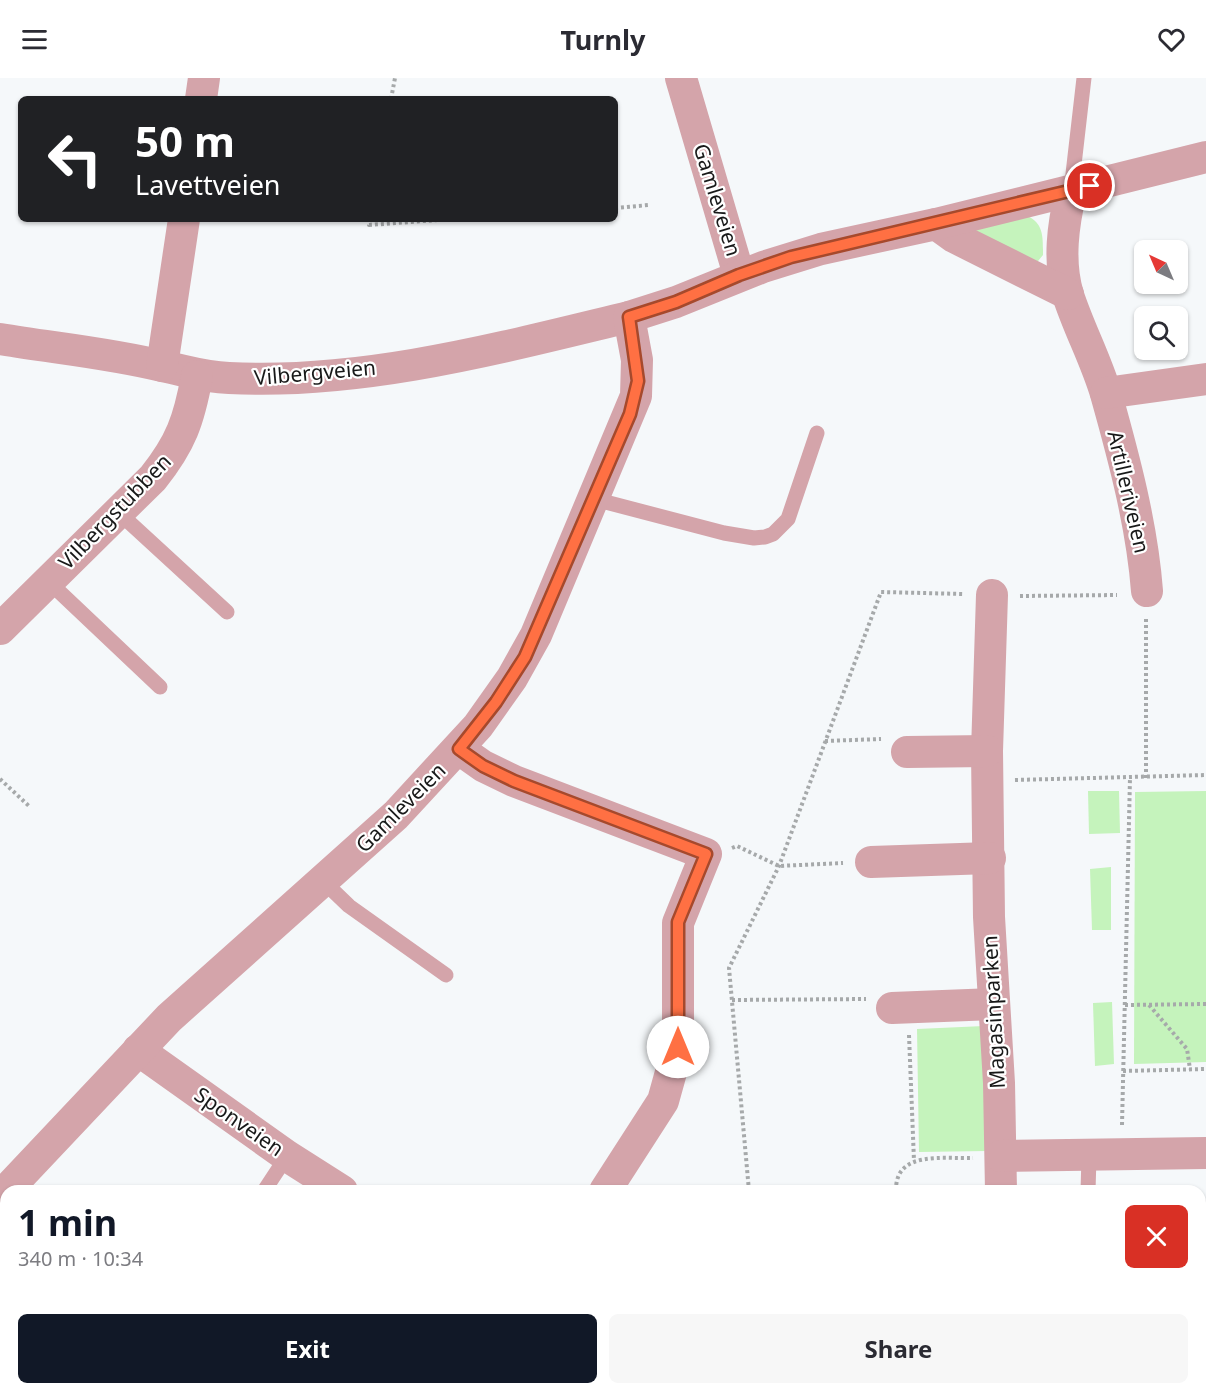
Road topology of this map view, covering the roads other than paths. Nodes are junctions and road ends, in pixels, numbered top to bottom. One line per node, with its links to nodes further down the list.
1 (204, 78): 4 (street)
2 (681, 78): 9 (street, Gamleveien)
3 (1084, 78): 6 (lane)
4 (201, 96)
5 (1206, 157): 6 (street)
6 (1071, 191): 8 (street); 10 (street, Artilleriveien)
7 (184, 222): 13 (street)
8 (936, 224): 9 (street); 10 (street)
9 (739, 275): 11 (street, Gamleveien)
10 (1068, 294): 16 (street, Artilleriveien)
11 (629, 317): 14 (street, Vilbergveien); 18 (street, Gamleveien)
12 (0, 339): 13 (street, Vilbergveien)
13 (162, 366): 14 (street, Vilbergveien)
14 (197, 376): 19 (street, Vilbergstubben)
15 (1206, 378): 16 (street)
16 (1106, 393): 21 (street, Artilleriveien)
17 (817, 433): 18 (lane)
18 (594, 499): 26 (street, Gamleveien)
19 (117, 511): 20 (street, Vilbergstubben); 23 (lane)
20 (48, 581): 24 (street, Vilbergstubben); 25 (lane)
21 (1147, 593)
22 (992, 595): 28 (street, Magasinparken)
23 (227, 612)
24 (0, 629)
25 (160, 687)
26 (459, 749): 31 (street, Gamleveien); 43 (street)
27 (907, 752): 28 (street)
28 (987, 766): 29 (street, Magasinparken)
29 (990, 858): 30 (street); 33 (street, Magasinparken)
30 (871, 862)
31 (323, 881): 32 (lane); 35 (street, Gamleveien)
32 (446, 975)
33 (994, 1004): 34 (street); 38 (street, Magasinparken)
34 (900, 1008)
35 (138, 1050): 37 (street, Sponveien); 40 (street, Gamleveien)
36 (1206, 1154): 39 (street)
37 (287, 1156): 41 (lane); 42 (street, Sponveien)
38 (1001, 1156): 39 (street); 44 (street, Magasinparken)
39 (1089, 1157): 45 (lane)
40 (11, 1185)
41 (268, 1185)
42 (333, 1185)
43 (609, 1185)
44 (1001, 1185)
45 (1088, 1185)

